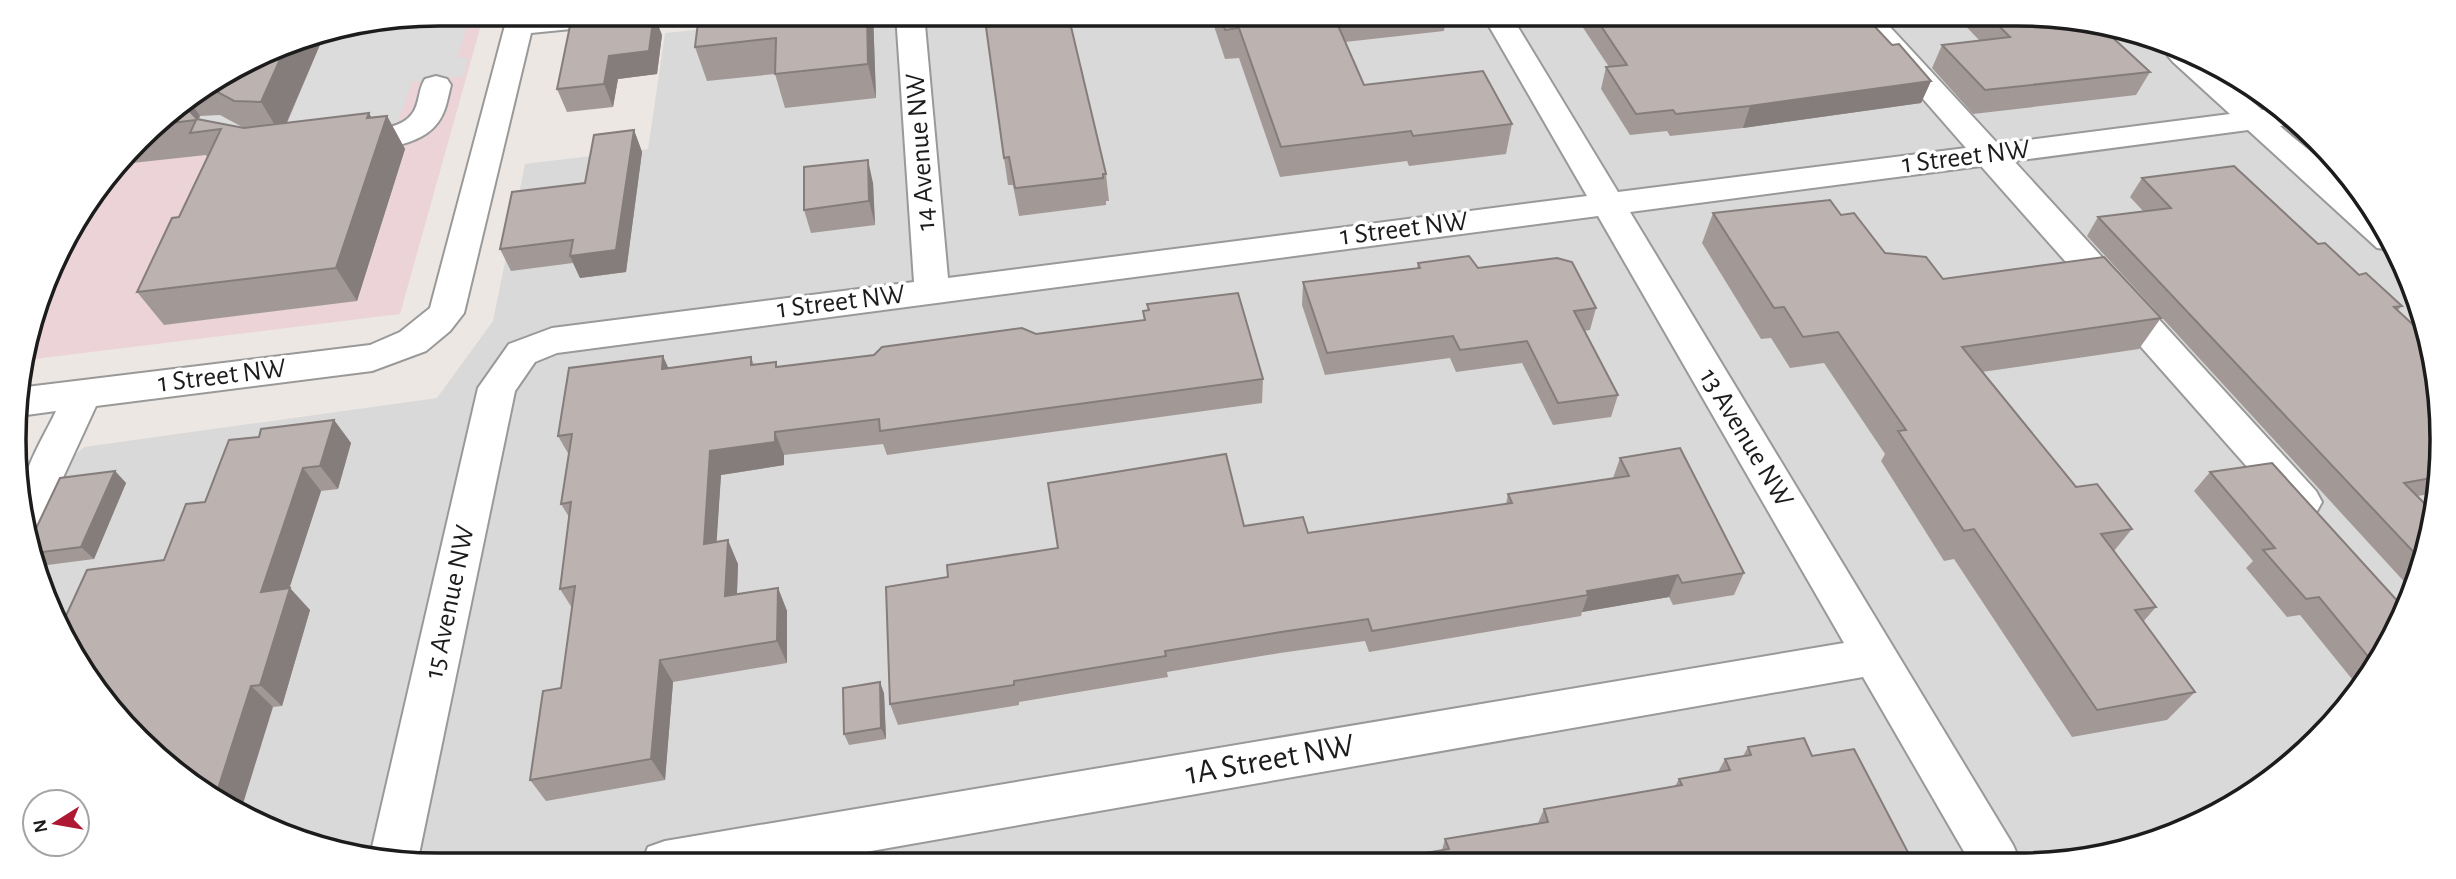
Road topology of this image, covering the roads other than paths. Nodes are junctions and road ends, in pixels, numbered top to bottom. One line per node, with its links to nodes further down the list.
1 (519, 26): 15 (street, 1 Street NW)
2 (911, 26): 13 (street, 14 Avenue NW)
3 (1503, 26): 11 (street, 13 Avenue NW)
4 (1874, 26): 10 (street)
5 (2196, 68): 8 (street)
6 (436, 85): 9 (street)
7 (2275, 118): 8 (street, 1 Street NW)
8 (2255, 120): 10 (street, 1 Street NW); 12 (street)
9 (316, 142)
10 (1990, 154): 11 (street, 1 Street NW); 18 (street)
11 (1608, 203): 13 (street, 1 Street NW); 19 (street, 13 Avenue NW)
12 (2365, 219)
13 (932, 290): 14 (street, 1 Street NW)
14 (522, 353): 20 (street, 15 Avenue NW)
15 (83, 394): 16 (street, 1 Street NW); 17 (street)
16 (28, 401)
17 (31, 503)
18 (2325, 528)
19 (1875, 656): 21 (street, 1A Street NW); 22 (street, 13 Avenue NW)
20 (396, 850)
21 (729, 853)
22 (1991, 853)

